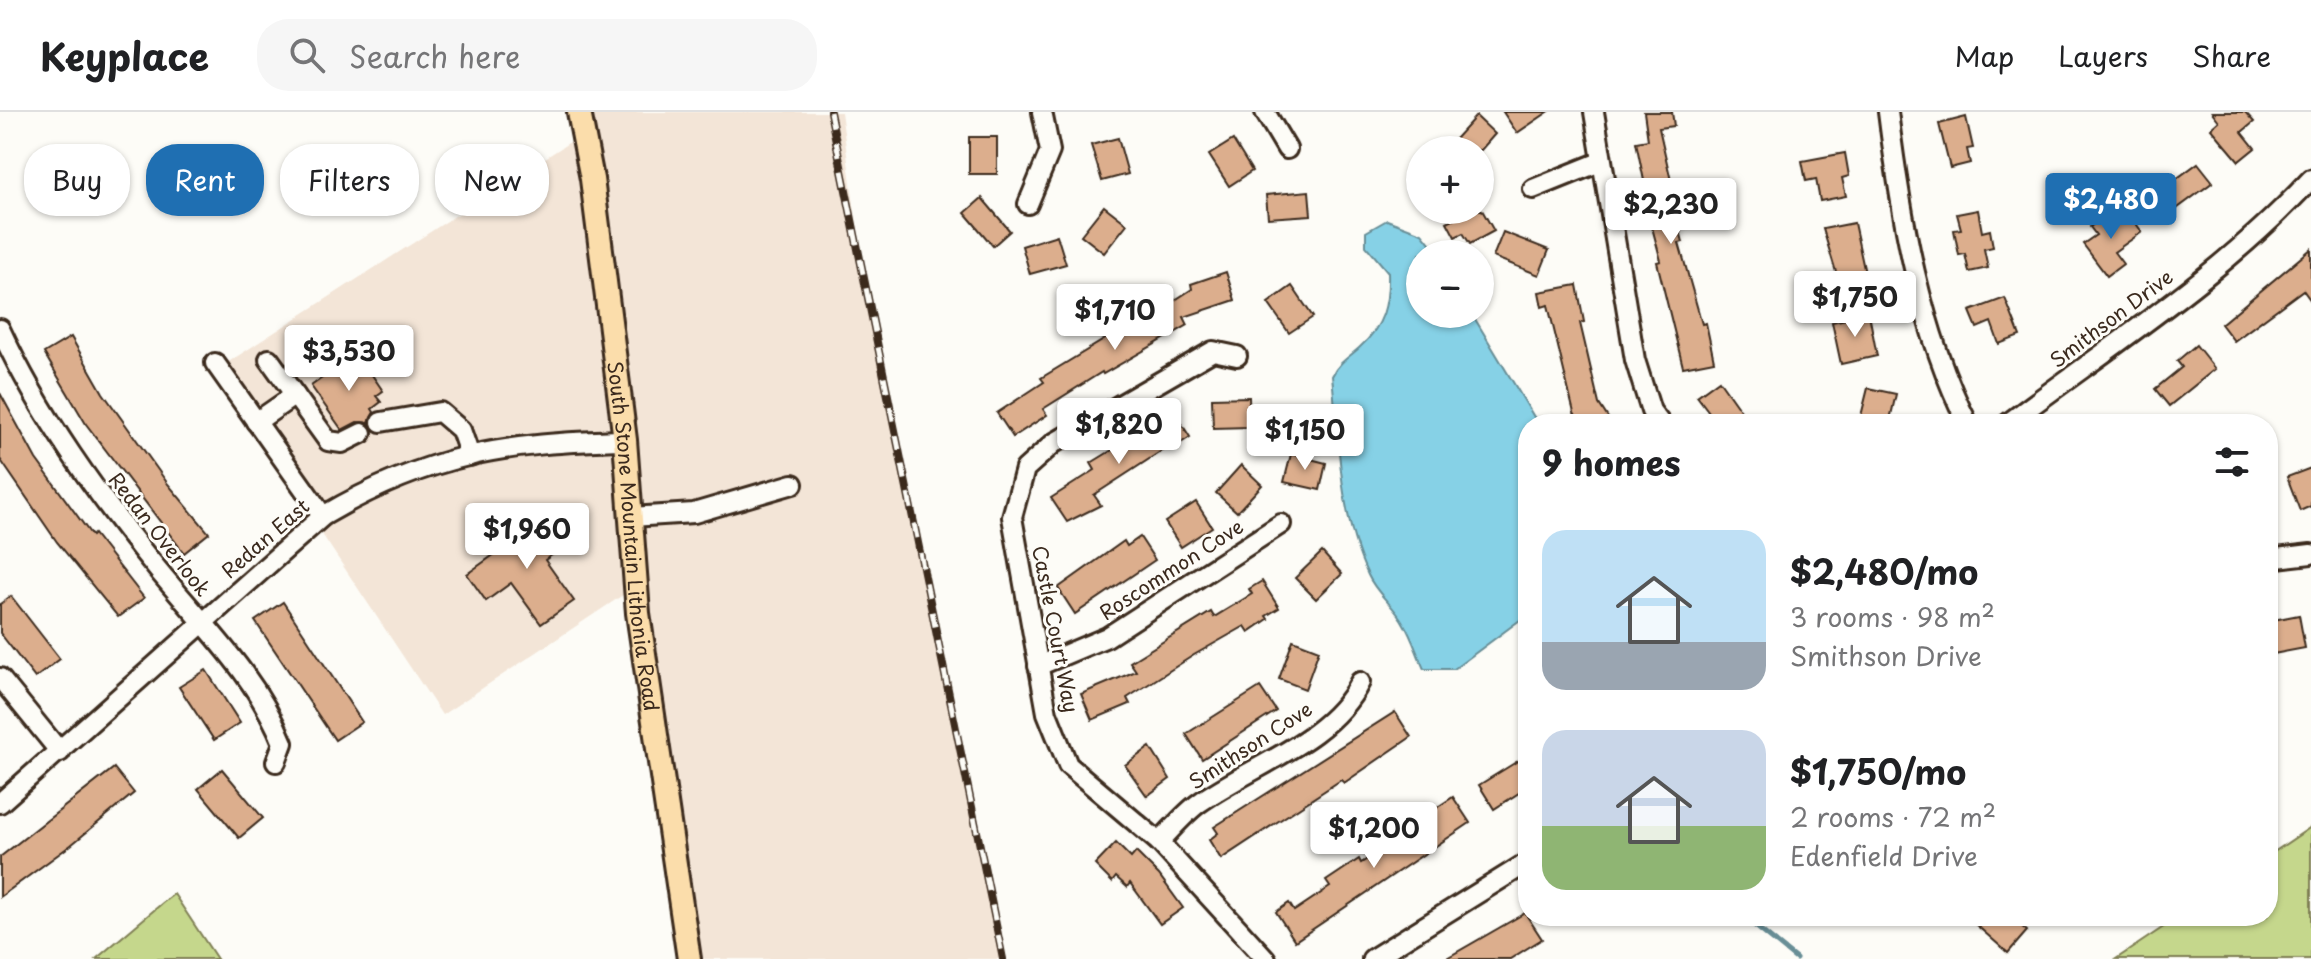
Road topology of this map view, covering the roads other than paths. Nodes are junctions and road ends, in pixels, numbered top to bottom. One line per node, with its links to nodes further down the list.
1 (579, 112): 22 (main road, South Stone Mountain Lithonia Road)
2 (1042, 112): 10 (street)
3 (1265, 112): 6 (street)
4 (1594, 112): 7 (street)
5 (1888, 112): 17 (street)
6 (1287, 149)
7 (1600, 162): 9 (street); 16 (street)
8 (2311, 179): 18 (street, Smithson Drive)
9 (1533, 189)
10 (1028, 204)
11 (0, 329): 30 (street, Redan Overlook)
12 (1237, 356): 31 (street, Castle Court Way)
13 (269, 359): 15 (street)
14 (215, 363): 19 (street)
15 (295, 395): 19 (street); 21 (street)
16 (1653, 414)
17 (1963, 414)
18 (2020, 414)
19 (256, 422): 25 (street)
20 (381, 422): 23 (street)
21 (362, 433)
22 (625, 440): 23 (street, Redan East); 26 (main road, South Stone Mountain Lithonia Road)
23 (470, 456): 25 (street, Redan East)
24 (793, 484): 26 (street)
25 (323, 516): 30 (street, Redan East)
26 (631, 517): 39 (main road, South Stone Mountain Lithonia Road)
27 (1281, 524): 31 (street, Roscommon Cove)
28 (2311, 554): 29 (street)
29 (2278, 558)
30 (202, 622): 34 (street, Redan East); 35 (street, Redan Overlook)
31 (1038, 666): 37 (street, Castle Court Way)
32 (0, 678): 34 (street)
33 (1360, 682): 37 (street, Smithson Cove)
34 (60, 752): 36 (street, Redan East)
35 (276, 762)
36 (0, 803)
37 (1159, 842): 40 (street, Castle Court Way)
38 (1518, 868): 41 (street)
39 (689, 959)
40 (1266, 959)
41 (1372, 959)

